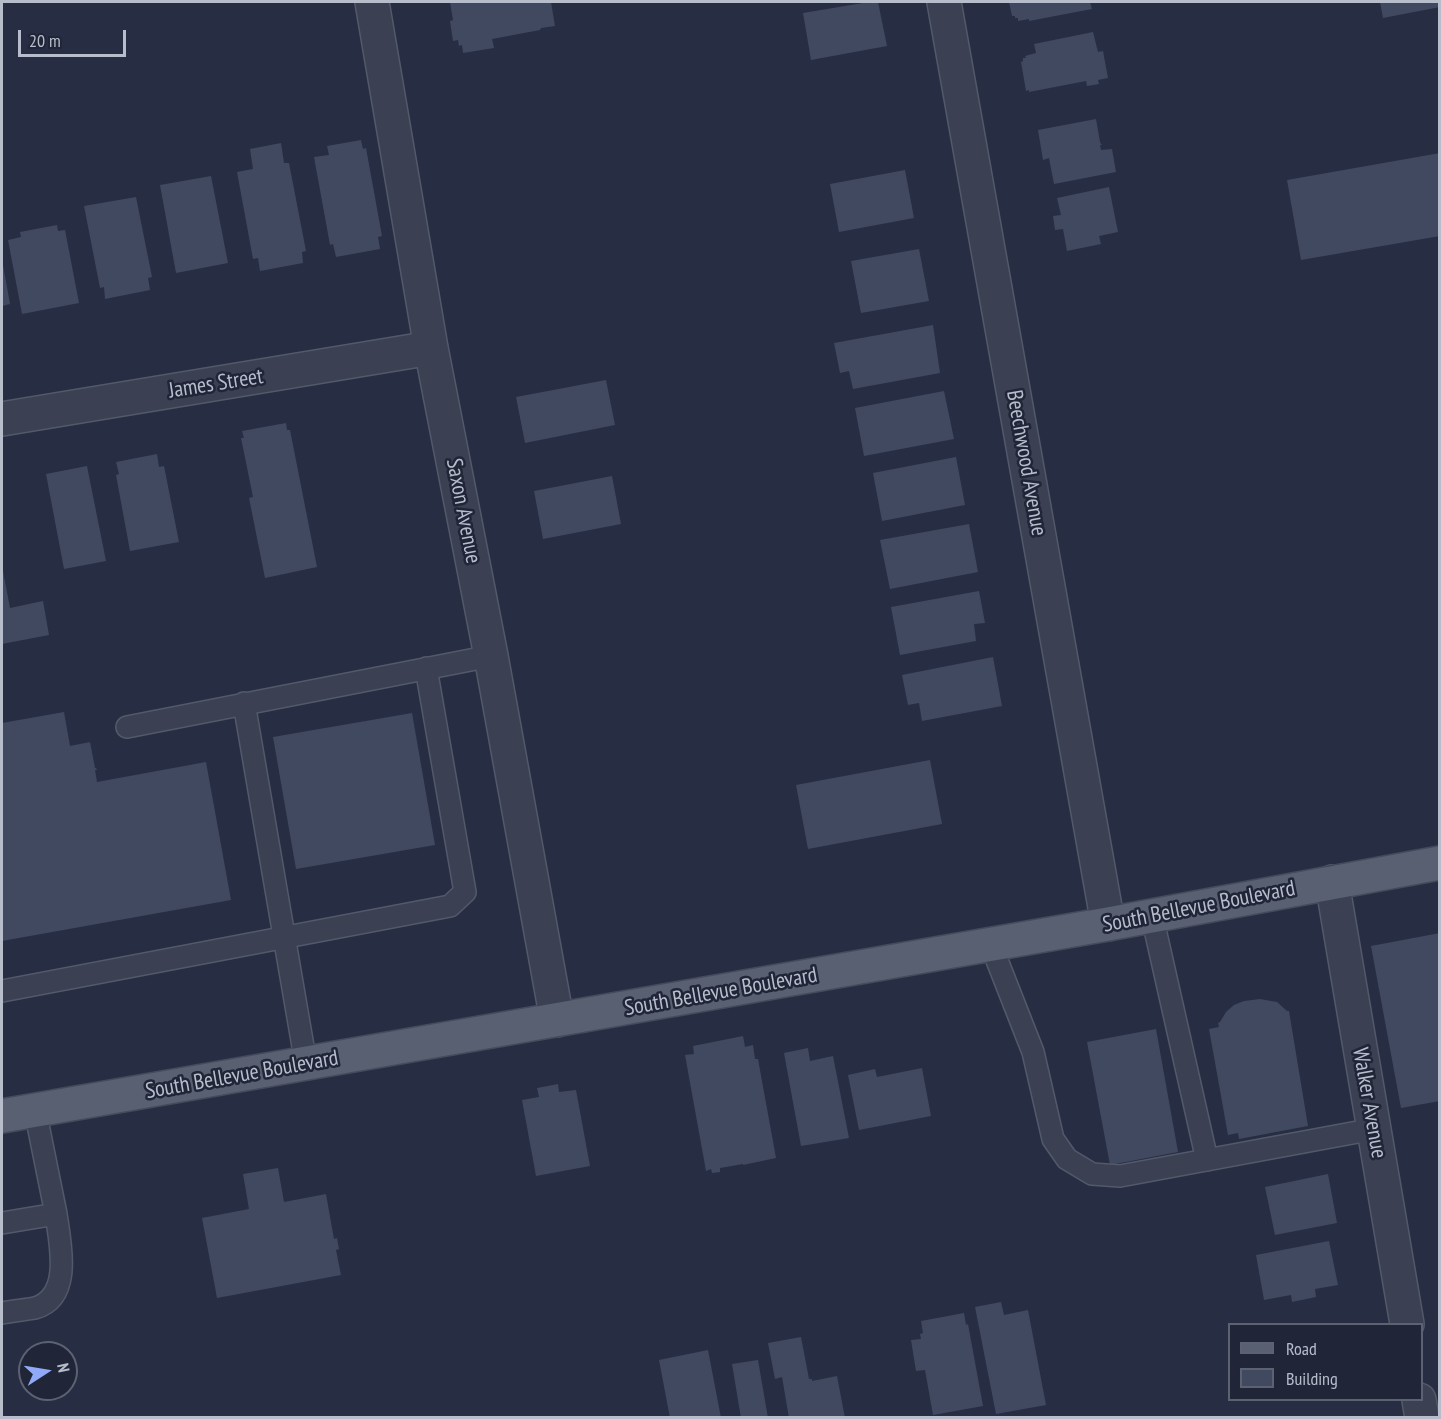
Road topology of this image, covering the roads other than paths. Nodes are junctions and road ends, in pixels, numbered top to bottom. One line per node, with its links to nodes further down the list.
1 (372, 2): 3 (street, Saxon Avenue)
2 (944, 2): 12 (street, Beechwood Avenue)
3 (431, 348): 4 (street, James Street); 5 (street, Saxon Avenue)
4 (2, 419)
5 (491, 656): 6 (lane); 16 (street, Saxon Avenue)
6 (426, 669): 7 (lane); 13 (lane)
7 (244, 703): 8 (lane); 13 (lane)
8 (127, 727)
9 (1440, 863): 10 (main road, South Bellevue Boulevard)
10 (1332, 882): 11 (main road, South Bellevue Boulevard); 20 (street, Walker Avenue)
11 (1152, 916): 12 (main road, South Bellevue Boulevard); 21 (lane)
12 (1108, 924): 14 (main road, South Bellevue Boulevard)
13 (285, 938): 15 (lane); 17 (lane)
14 (991, 945): 16 (main road, South Bellevue Boulevard); 21 (lane)
15 (2, 991)
16 (557, 1020): 17 (main road, South Bellevue Boulevard)
17 (306, 1064): 18 (main road, South Bellevue Boulevard)
18 (35, 1110): 19 (main road, South Bellevue Boulevard); 22 (lane)
19 (2, 1116)
20 (1374, 1129): 21 (lane); 25 (street, Walker Avenue)
21 (1207, 1160)
22 (56, 1214): 23 (lane); 24 (lane)
23 (2, 1223)
24 (2, 1313)
25 (1407, 1323)
26 (1419, 1401): 27 (street)
27 (1422, 1418)

